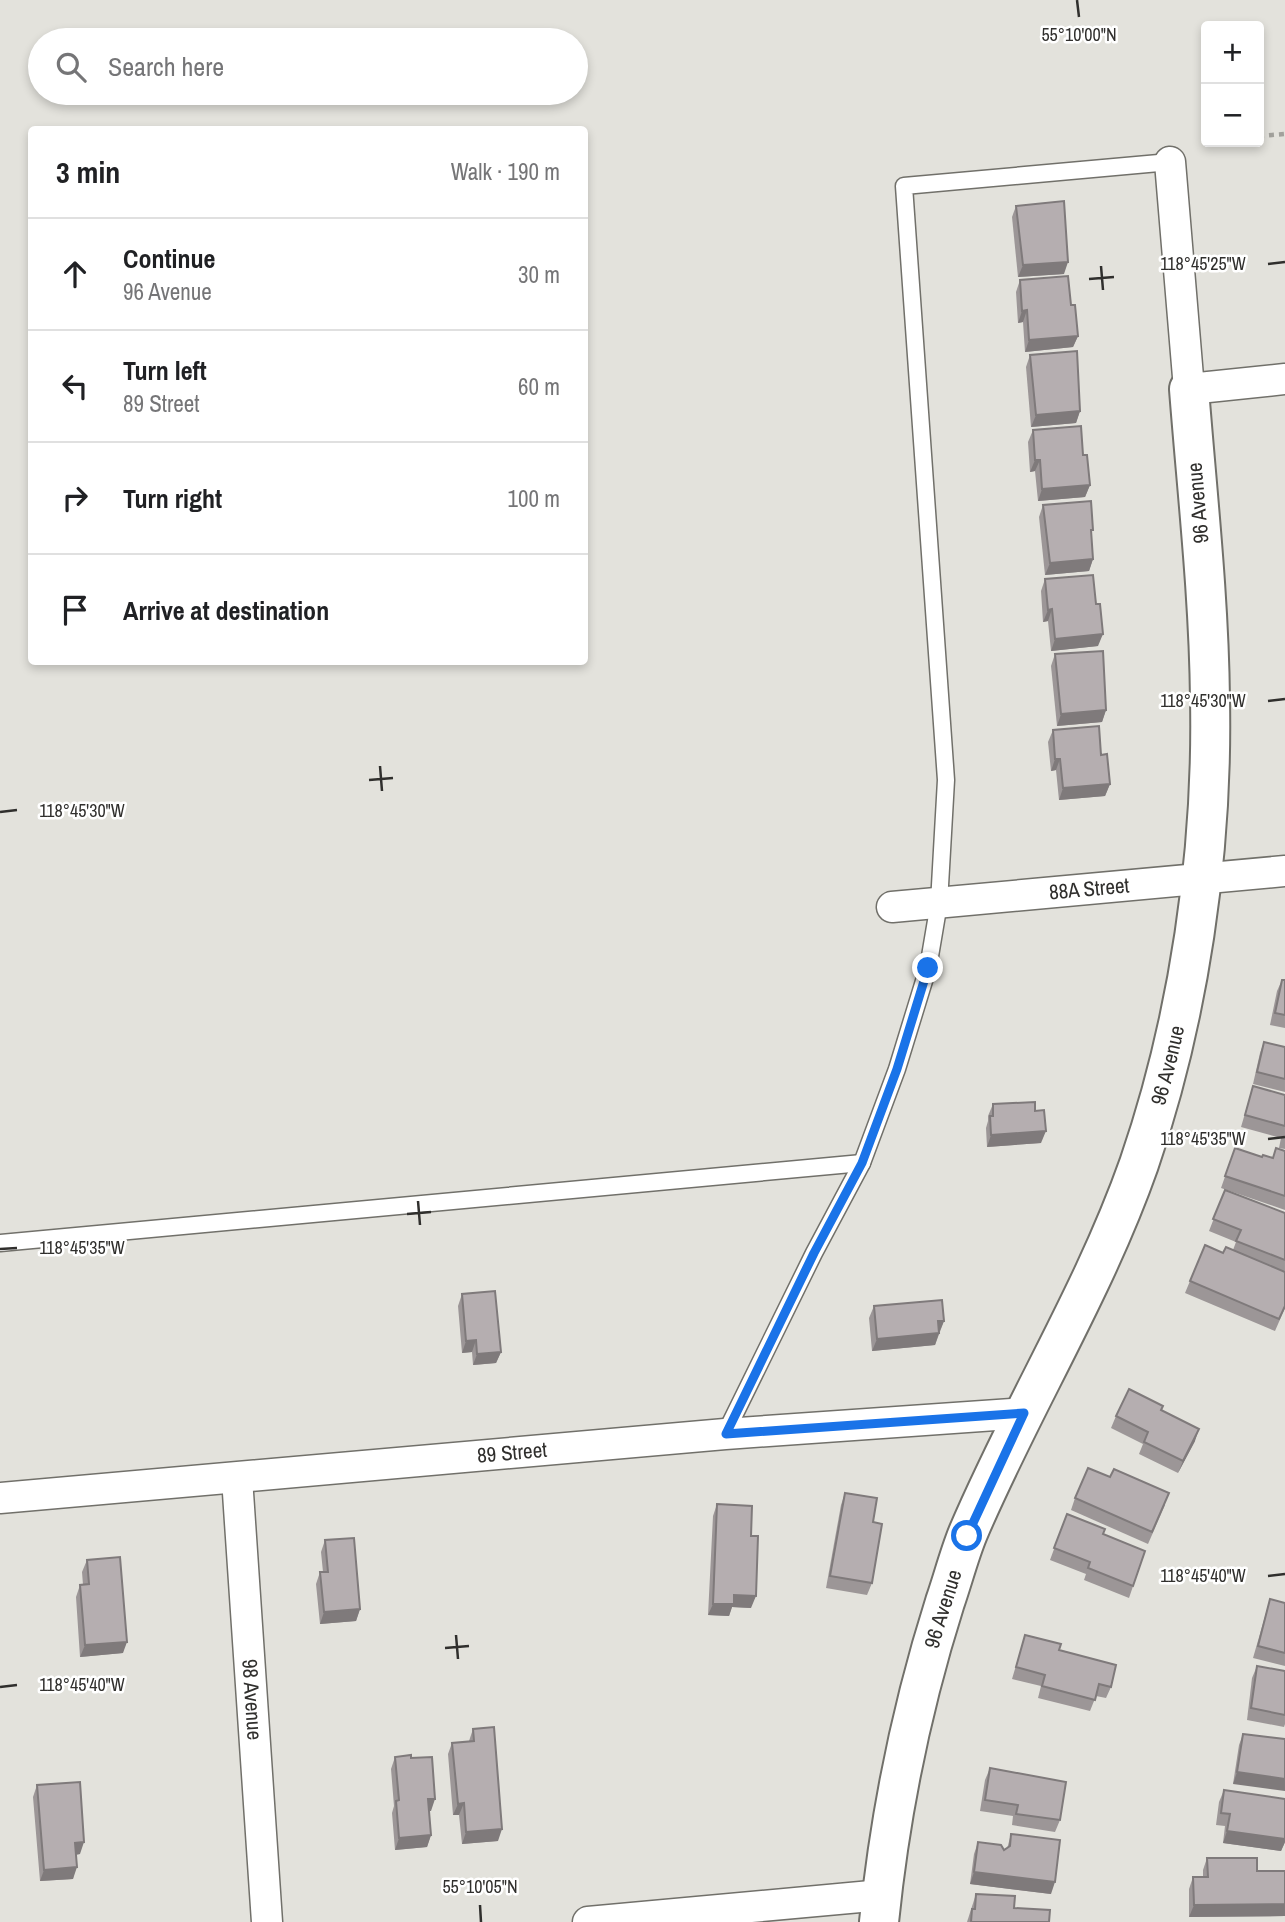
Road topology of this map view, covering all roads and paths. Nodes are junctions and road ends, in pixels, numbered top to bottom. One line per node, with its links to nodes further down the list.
1 (1285, 134): 2 (path)
2 (1264, 136)
3 (1170, 162): 5 (street, 96 Avenue); 8 (lane)
4 (1285, 379): 5 (street)
5 (1189, 389): 7 (street, 96 Avenue)
6 (1285, 871): 7 (street, 88A Street)
7 (1201, 879): 8 (street, 88A Street); 12 (street, 96 Avenue)
8 (939, 903): 9 (street, 88A Street); 10 (lane)
9 (892, 907)
10 (862, 1163): 11 (lane); 13 (lane)
11 (0, 1243)
12 (1024, 1413): 13 (street, 89 Street); 16 (street, 96 Avenue)
13 (726, 1434): 14 (street, 89 Street)
14 (237, 1478): 15 (street, 89 Street); 17 (street, 98 Avenue)
15 (0, 1499)
16 (881, 1909): 18 (street)
17 (267, 1922)
18 (588, 1922)

